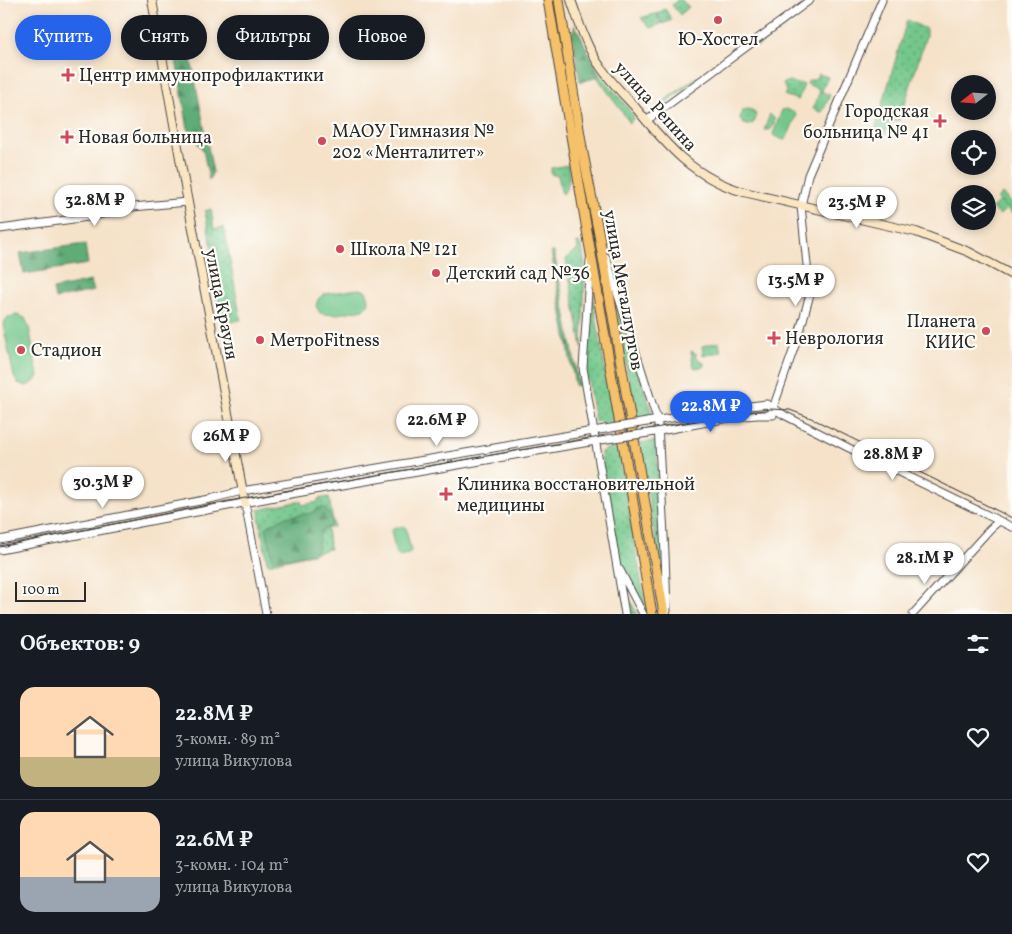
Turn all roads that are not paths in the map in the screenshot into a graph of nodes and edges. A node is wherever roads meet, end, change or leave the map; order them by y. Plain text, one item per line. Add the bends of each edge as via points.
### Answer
1 (152, 0) edge
2 (548, 0) edge
3 (560, 0) edge
4 (571, 0) edge
5 (810, 0) edge
6 (882, 0) edge
7 (646, 121) junction
8 (188, 202) junction
9 (802, 206) junction
10 (0, 229) edge
11 (599, 235) junction
12 (590, 247) junction
13 (1012, 275) edge
14 (772, 411) junction
15 (657, 421) junction
16 (594, 431) junction
17 (659, 431) junction
18 (596, 441) junction
19 (242, 491) junction
20 (245, 503) junction
21 (999, 520) junction
22 (1012, 528) edge
23 (0, 540) edge
24 (0, 550) edge
25 (618, 565) junction
26 (266, 614) edge
27 (626, 614) edge
28 (643, 614) edge
29 (652, 614) edge
30 (665, 614) edge
31 (913, 614) edge

1 - 8 main road, улица Крауля
2 - 12 main road, улица Металлургов
3 - 11 main road, улица Металлургов via 582,148
4 - 7 main road, улица Репина via 600,66
5 - 7 street
6 - 9 street via 808,175
7 - 9 main road, улица Репина via 696,171 734,190
8 - 10 street via 133,207 88,217
8 - 19 main road, улица Крауля
9 - 13 main road, улица Репина via 916,232 970,252
9 - 14 street via 810,294
11 - 15 street
11 - 30 main road, улица Металлургов
12 - 16 street via 583,368
12 - 29 main road, улица Металлургов
14 - 15 street via 767,404
14 - 17 street
14 - 21 street
15 - 16 street, bridge
15 - 17 street
16 - 18 street
16 - 19 street
17 - 18 street, bridge
17 - 30 street
18 - 20 street
18 - 25 street
19 - 20 main road, улица Крауля
19 - 23 street
20 - 24 street
20 - 26 street, улица Крауля
21 - 22 street
21 - 31 street
25 - 27 street
25 - 28 street

